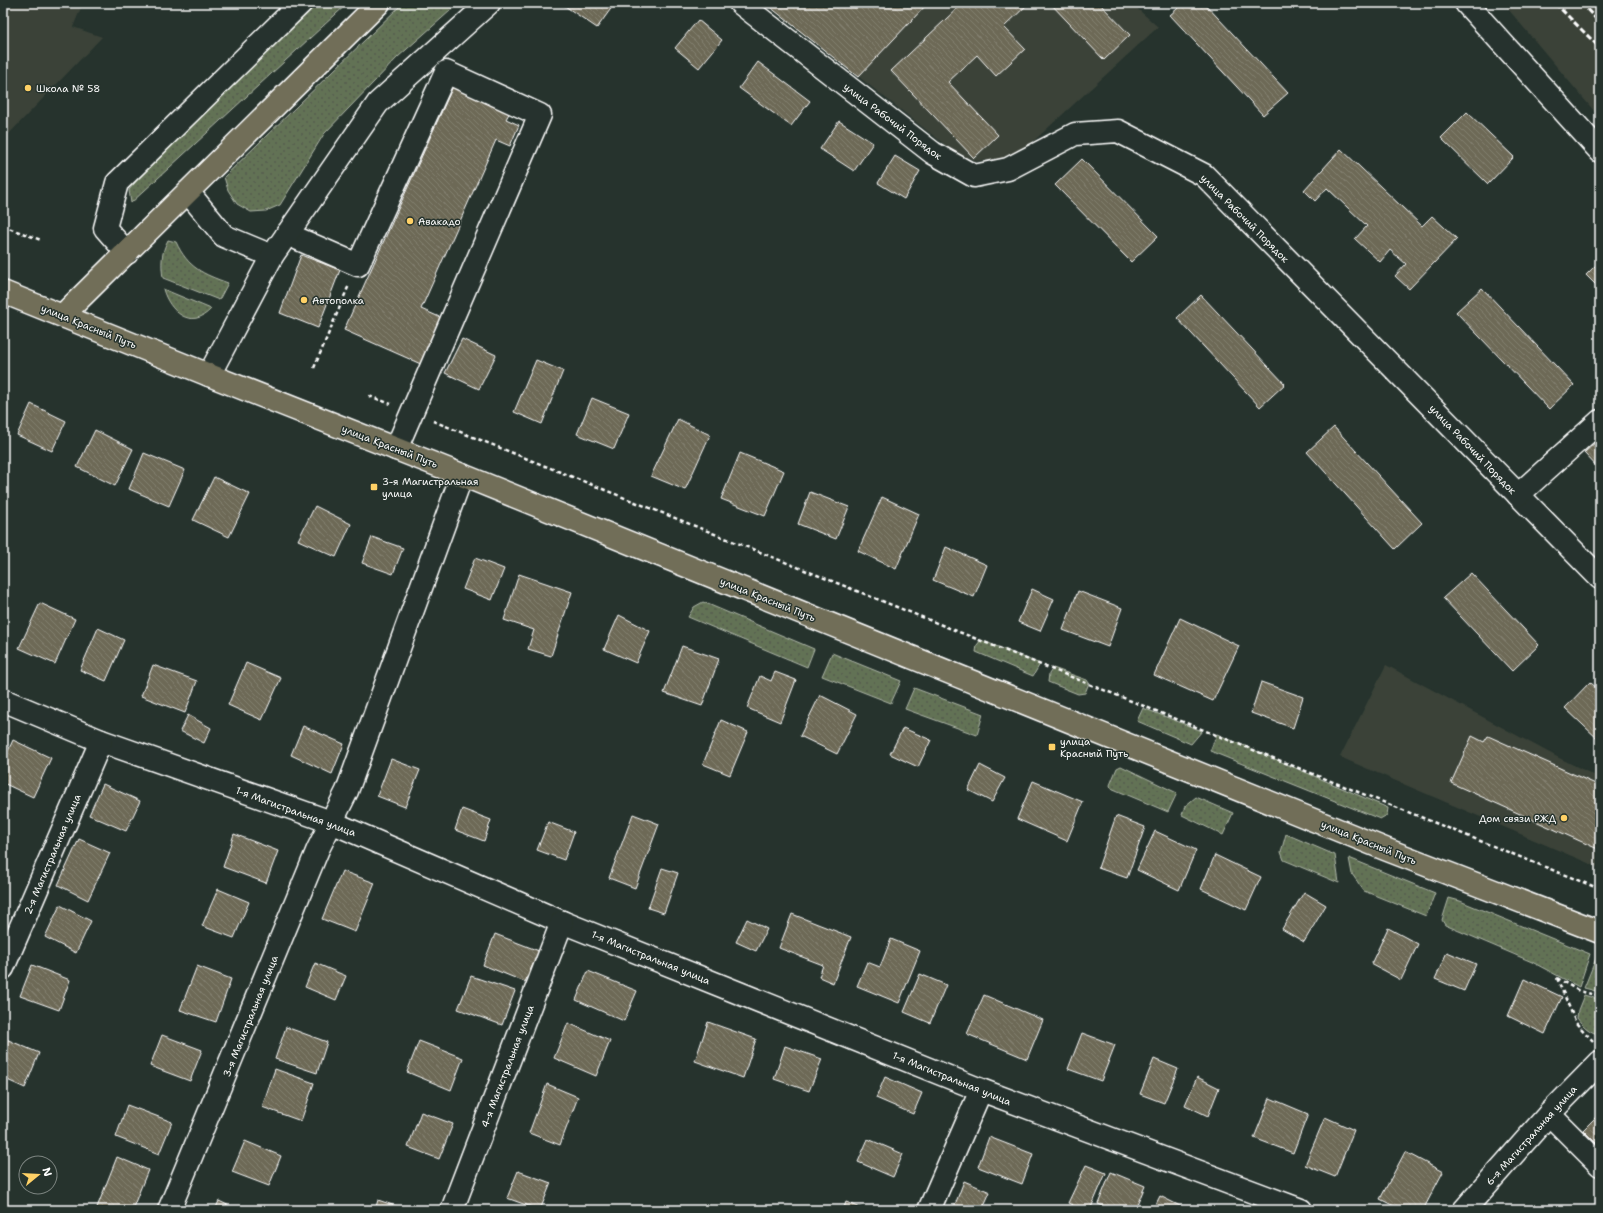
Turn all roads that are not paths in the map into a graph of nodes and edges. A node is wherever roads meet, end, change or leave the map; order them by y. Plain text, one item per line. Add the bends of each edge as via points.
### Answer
1 (301, 3) edge
2 (379, 3) edge
3 (489, 3) edge
4 (740, 3) edge
5 (1466, 3) edge
6 (406, 78) junction
7 (437, 92) junction
8 (1600, 152) edge
9 (188, 192) junction
10 (287, 234) junction
11 (127, 253) junction
12 (272, 256) junction
13 (3, 292) edge
14 (63, 315) junction
15 (208, 375) junction
16 (1600, 421) edge
17 (396, 449) junction
18 (462, 475) junction
19 (1518, 495) junction
20 (1600, 578) edge
21 (3, 700) edge
22 (101, 741) junction
23 (331, 822) junction
24 (562, 922) junction
25 (1600, 932) edge
26 (3, 968) edge
27 (1598, 1053) edge
28 (981, 1090) junction
29 (1549, 1114) junction
30 (1600, 1165) edge
31 (169, 1210) edge
32 (452, 1210) edge
33 (929, 1210) edge
34 (1301, 1210) edge
35 (1464, 1210) edge

1 - 11 street via 117,183 105,228
2 - 9 main road
3 - 6 street
4 - 19 street, улица Рабочий Порядок via 933,153 974,176 1008,169 1075,134 1118,131 1204,175
5 - 8 street
6 - 7 street
6 - 10 street via 378,103
7 - 10 street via 358,265
7 - 17 street via 446,72 540,115
9 - 11 main road
9 - 12 street via 224,236
10 - 12 street
11 - 14 main road
12 - 15 street
13 - 14 main road, улица Красный Путь
14 - 15 main road, улица Красный Путь
15 - 17 main road, улица Красный Путь
16 - 19 street
17 - 18 main road, улица Красный Путь
18 - 23 street, 3-я Магистральная улица via 347,791
18 - 25 main road, улица Красный Путь via 1385,849
19 - 20 street, улица Рабочий Порядок
21 - 22 street, 1-я Магистральная улица
22 - 23 street, 1-я Магистральная улица
22 - 26 street, 2-я Магистральная улица
23 - 24 street, 1-я Магистральная улица
23 - 31 street, 3-я Магистральная улица
24 - 28 street, 1-я Магистральная улица
24 - 32 street, 4-я Магистральная улица
27 - 29 street, 6-я Магистральная улица
28 - 33 street
28 - 34 street, 1-я Магистральная улица
29 - 30 street
29 - 35 street, 6-я Магистральная улица

